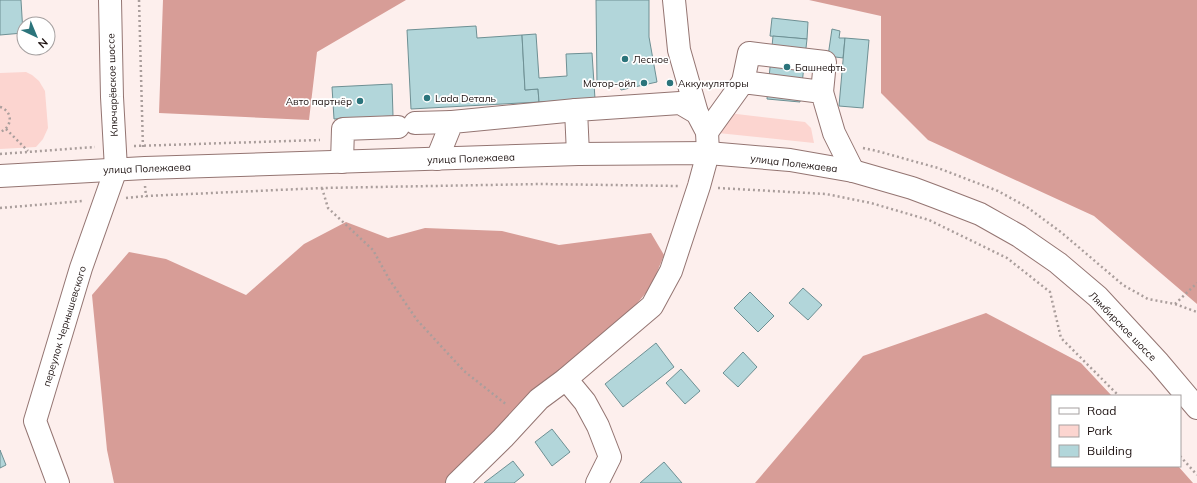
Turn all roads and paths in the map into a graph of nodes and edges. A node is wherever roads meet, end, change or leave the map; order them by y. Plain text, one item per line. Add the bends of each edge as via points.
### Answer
1 (110, 0) edge
2 (139, 0) edge
3 (674, 0) edge
4 (743, 82) junction
5 (822, 92) junction
6 (0, 107) edge
7 (576, 110) junction
8 (452, 122) junction
9 (702, 122) junction
10 (6, 129) junction
11 (0, 132) edge
12 (320, 140) dead end
13 (115, 146) junction
14 (143, 146) junction
15 (28, 151) junction
16 (708, 153) junction
17 (0, 154) edge
18 (578, 154) junction
19 (437, 159) junction
20 (342, 162) junction
21 (116, 169) junction
22 (853, 171) junction
23 (0, 176) edge
24 (699, 186) junction
25 (312, 188) dead end
26 (322, 188) junction
27 (146, 196) dead end
28 (936, 197) joint
29 (105, 199) junction
30 (0, 208) edge
31 (1197, 283) edge
32 (1197, 312) edge
33 (566, 379) junction
34 (1119, 395) edge
35 (1197, 408) edge
36 (522, 417) junction
37 (1181, 457) edge
38 (1197, 476) edge
39 (58, 483) edge
40 (457, 483) edge
41 (597, 483) edge

1 - 13 main road, Ключарёвское шоссе
2 - 14 path
3 - 9 main road via 679,50
4 - 5 main road
4 - 5 main road via 748,53 825,62
4 - 9 main road
5 - 22 main road via 834,133
6 - 10 path via 6,110 10,118
7 - 8 main road
7 - 9 main road via 680,103
7 - 18 main road
8 - 19 main road
8 - 20 main road via 343,129
9 - 16 main road
10 - 11 path
10 - 15 path
12 - 14 path
13 - 14 path
13 - 15 path
13 - 21 main road, Ключарёвское шоссе
15 - 17 path
16 - 18 main road, улица Полежаева
16 - 22 main road, улица Полежаева via 790,160
16 - 24 main road
18 - 19 main road, улица Полежаева
19 - 20 main road, улица Полежаева
20 - 21 main road, улица Полежаева
21 - 23 main road, улица Полежаева
21 - 29 main road, переулок Чернышевского
22 - 28 main road, улица Полежаева
24 - 26 path via 542,184
24 - 33 main road via 671,271 652,306
24 - 34 path via 826,194 871,203 929,220 1007,258 1050,292 1061,338
25 - 26 path
26 - 36 path via 328,208 373,250 417,320 464,371
27 - 29 path
28 - 35 main road, Лямбирское шоссе via 980,214 1019,236 1058,263 1098,297
29 - 30 path
29 - 39 main road, переулок Чернышевского via 81,268 35,421
31 - 32 path via 1175,304
33 - 36 main road via 539,399
33 - 41 main road via 585,402 610,457
36 - 40 main road
37 - 38 path

